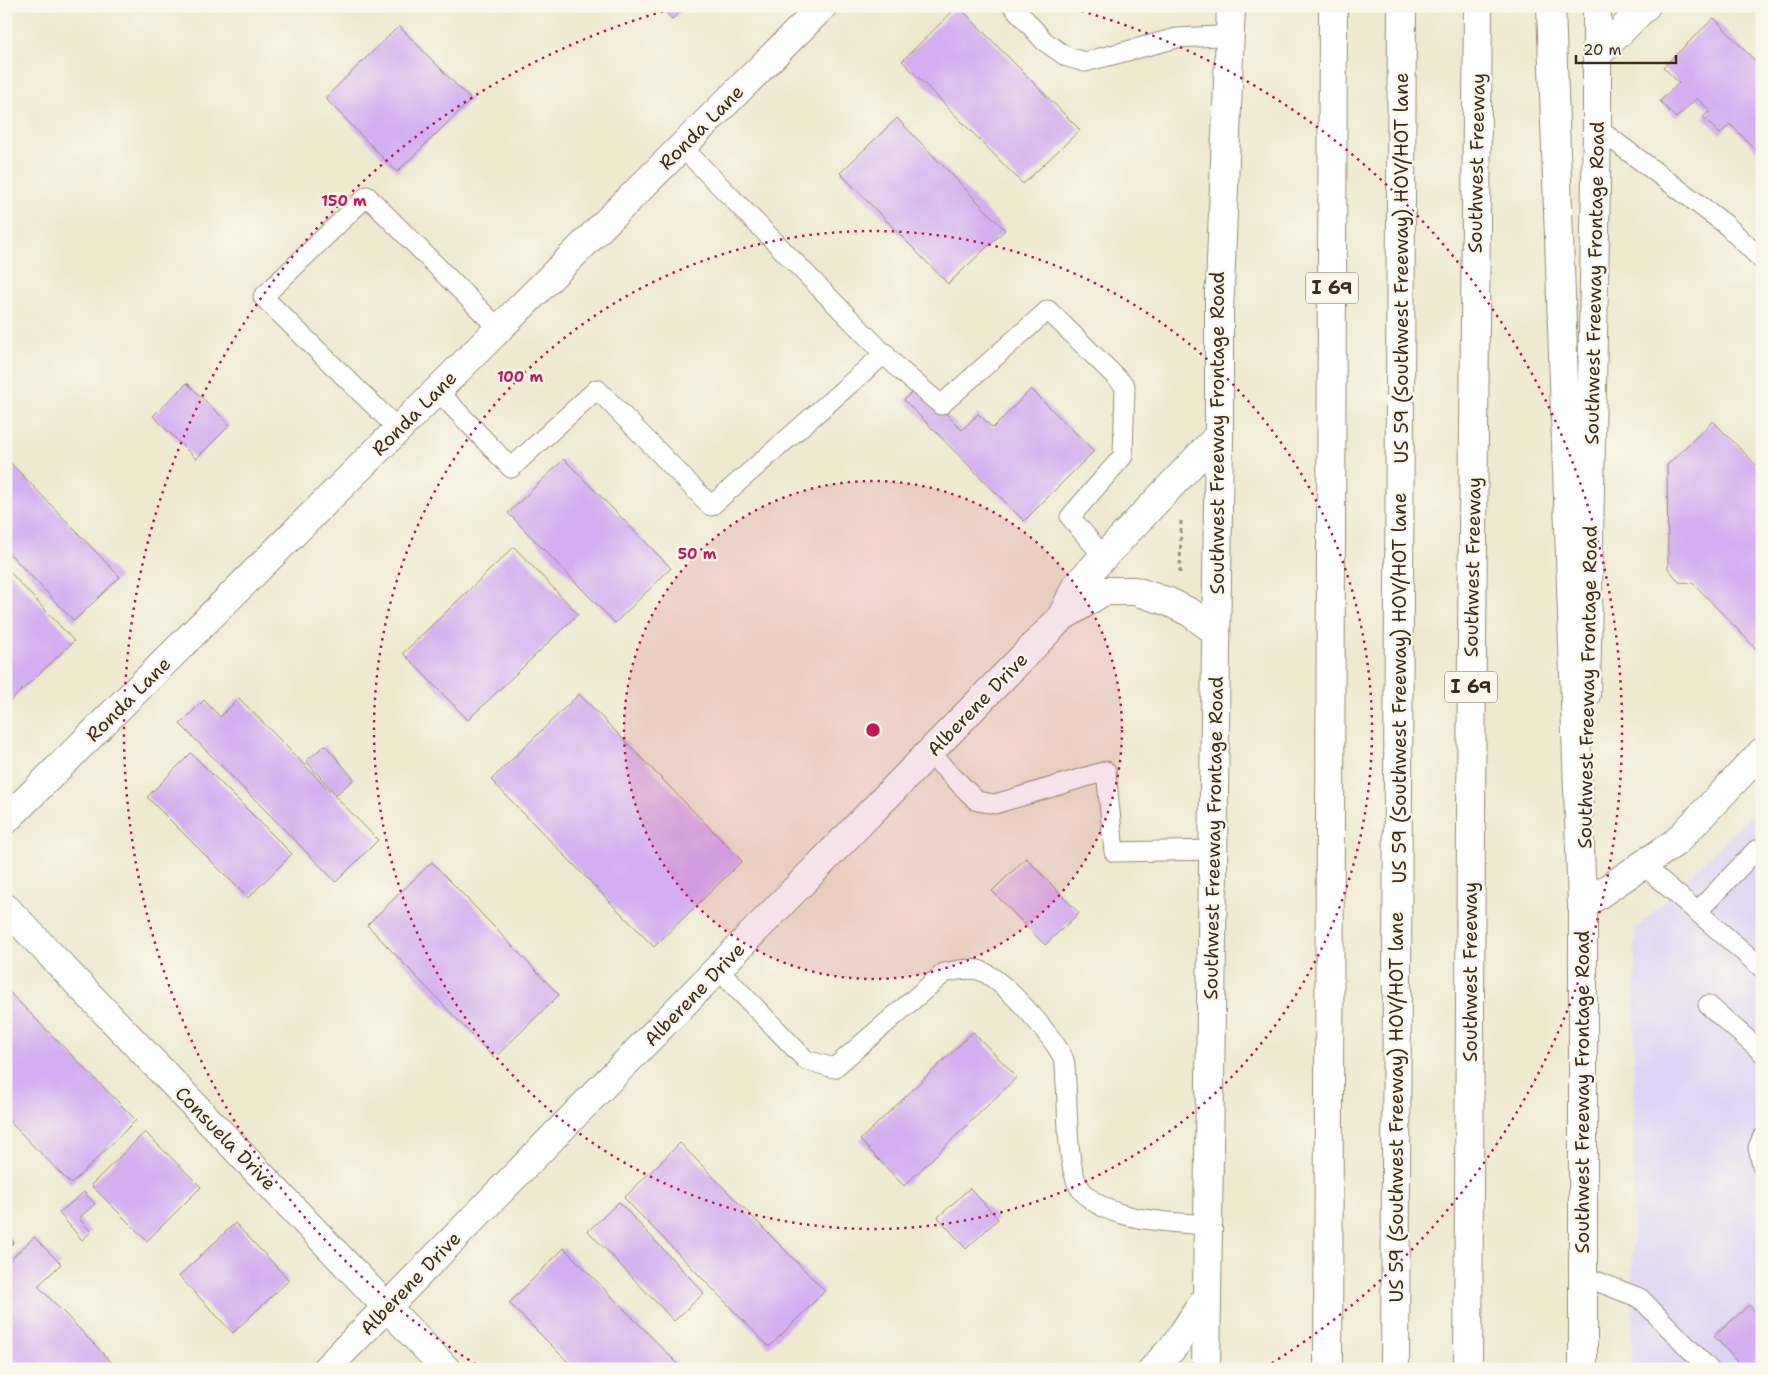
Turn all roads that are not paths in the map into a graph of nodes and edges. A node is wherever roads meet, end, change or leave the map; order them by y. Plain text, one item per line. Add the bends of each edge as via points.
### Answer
1 (823, 6) edge
2 (1013, 6) edge
3 (1218, 6) edge
4 (1230, 6) edge
5 (1333, 6) edge
6 (1402, 6) edge
7 (1478, 6) edge
8 (1551, 6) edge
9 (1597, 6) edge
10 (1646, 6) edge
11 (1218, 36) junction
12 (1598, 54) junction
13 (1597, 128) junction
14 (682, 147) junction
15 (1762, 260) edge
16 (1219, 314) junction
17 (500, 329) junction
18 (885, 353) junction
19 (436, 389) junction
20 (398, 429) junction
21 (1219, 435) junction
22 (1103, 556) junction
23 (1061, 618) junction
24 (1216, 632) junction
25 (1762, 752) edge
26 (929, 753) junction
27 (6, 820) edge
28 (1214, 850) junction
29 (1762, 850) edge
30 (1643, 865) junction
31 (1582, 906) junction
32 (6, 908) edge
33 (1697, 912) junction
34 (1762, 968) edge
35 (718, 969) junction
36 (1708, 1005) dead end
37 (1762, 1052) edge
38 (1762, 1138) edge
39 (1762, 1165) edge
40 (1208, 1225) junction
41 (1582, 1276) junction
42 (1207, 1296) junction
43 (386, 1307) junction
44 (326, 1369) edge
45 (446, 1369) edge
46 (1153, 1369) edge
47 (1206, 1369) edge
48 (1328, 1369) edge
49 (1395, 1369) edge
50 (1468, 1369) edge
51 (1583, 1369) edge
52 (1709, 1369) edge

1 - 14 main road, Ronda Lane
2 - 11 lane via 1044,41 1067,57 1085,62 1177,38
3 - 11 main road, Southwest Freeway Frontage Road
4 - 16 main road
5 - 48 main road, I 69
6 - 49 main road, US 59 (Southwest Freeway) HOV/HOT lane
7 - 50 main road, Southwest Freeway / I 69
8 - 31 main road
9 - 12 main road, Southwest Freeway Frontage Road
10 - 12 main road
11 - 16 main road, Southwest Freeway Frontage Road
12 - 13 main road, Southwest Freeway Frontage Road
13 - 15 lane via 1725,224
13 - 31 main road, Southwest Freeway Frontage Road
14 - 17 main road, Ronda Lane
14 - 18 lane
16 - 21 main road, Southwest Freeway Frontage Road
17 - 19 main road, Ronda Lane
17 - 20 lane via 367,196 263,297
18 - 19 lane via 711,506 598,389 511,468
18 - 22 lane via 941,405 1048,310 1126,386 1123,456 1070,517
19 - 20 main road, Ronda Lane
20 - 27 main road, Ronda Lane
21 - 22 main road, Alberene Drive
21 - 24 main road, Southwest Freeway Frontage Road
22 - 23 main road, Alberene Drive via 1076,586
23 - 24 main road, Alberene Drive via 1104,591 1135,591 1191,613
23 - 26 main road, Alberene Drive
24 - 28 main road, Southwest Freeway Frontage Road
25 - 30 main road via 1676,842
26 - 28 lane via 977,801 995,804 1106,771 1114,852
26 - 35 main road, Alberene Drive
28 - 40 main road, Southwest Freeway Frontage Road
29 - 33 lane via 1756,850 1746,858
30 - 31 main road
30 - 33 lane
31 - 41 main road, Southwest Freeway Frontage Road
32 - 43 main road, Consuela Drive
33 - 34 lane
35 - 40 lane via 806,1060 834,1068 944,973 959,969 978,970 990,975 1028,1012 1064,1061 1072,1162 1080,1189 1105,1207 1138,1219
35 - 43 main road, Alberene Drive
36 - 37 lane
38 - 39 lane via 1758,1148
40 - 42 main road, Southwest Freeway Frontage Road
41 - 51 main road, Southwest Freeway Frontage Road
41 - 52 lane via 1640,1298
42 - 46 main road via 1176,1344
42 - 47 main road, Southwest Freeway Frontage Road
43 - 44 main road, Alberene Drive
43 - 45 main road, Consuela Drive

